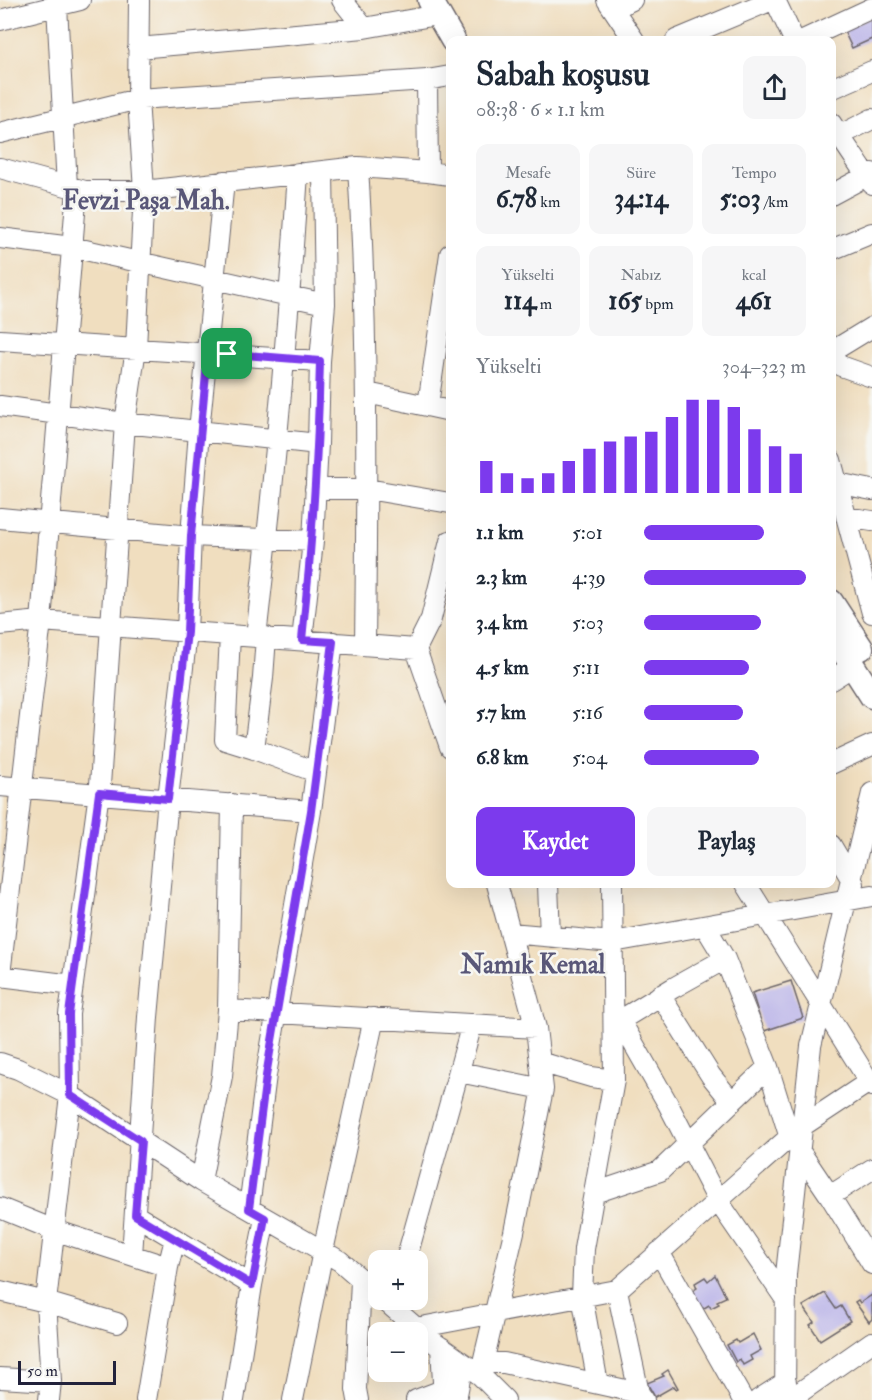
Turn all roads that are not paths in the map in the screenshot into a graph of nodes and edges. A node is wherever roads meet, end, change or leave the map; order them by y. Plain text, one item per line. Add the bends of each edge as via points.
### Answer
1 (80, 0) edge
2 (139, 0) edge
3 (342, 0) edge
4 (632, 0) edge
5 (773, 0) edge
6 (438, 5) edge
7 (610, 5) edge
8 (57, 6) junction
9 (868, 6) edge
10 (0, 20) edge
11 (364, 28) junction
12 (451, 36) edge
13 (466, 36) edge
14 (631, 36) edge
15 (686, 36) edge
16 (792, 36) edge
17 (811, 36) edge
18 (138, 48) junction
19 (872, 71) edge
20 (446, 77) edge
21 (427, 80) junction
22 (836, 86) edge
23 (138, 99) junction
24 (64, 117) junction
25 (872, 119) edge
26 (836, 131) edge
27 (0, 133) edge
28 (836, 134) edge
29 (358, 167) junction
30 (0, 168) edge
31 (323, 171) junction
32 (428, 172) junction
33 (298, 173) junction
34 (446, 174) edge
35 (870, 177) edge
36 (224, 181) junction
37 (72, 188) junction
38 (144, 190) junction
39 (836, 193) edge
40 (872, 233) edge
41 (0, 238) edge
42 (72, 247) junction
43 (836, 248) edge
44 (140, 261) junction
45 (215, 278) junction
46 (446, 283) edge
47 (290, 296) junction
48 (325, 304) junction
49 (872, 327) edge
50 (0, 340) edge
51 (65, 344) junction
52 (136, 348) junction
53 (208, 352) junction
54 (836, 357) edge
55 (283, 358) junction
56 (836, 360) edge
57 (320, 361) junction
58 (872, 377) edge
59 (367, 393) junction
60 (429, 405) junction
61 (0, 406) edge
62 (446, 410) edge
63 (57, 414) junction
64 (125, 423) junction
65 (199, 431) junction
66 (275, 441) junction
67 (318, 444) junction
68 (836, 479) edge
69 (837, 483) junction
70 (315, 489) junction
71 (367, 489) junction
72 (872, 489) edge
73 (446, 503) edge
74 (846, 517) junction
75 (0, 518) edge
76 (872, 521) edge
77 (49, 523) junction
78 (117, 529) junction
79 (191, 536) junction
80 (267, 540) junction
81 (313, 541) junction
82 (446, 576) edge
83 (836, 612) edge
84 (872, 613) edge
85 (441, 618) edge
86 (41, 621) junction
87 (0, 625) edge
88 (112, 626) junction
89 (187, 632) junction
90 (230, 635) junction
91 (261, 637) junction
92 (836, 637) edge
93 (302, 640) junction
94 (333, 642) junction
95 (365, 645) junction
96 (416, 649) junction
97 (862, 665) edge
98 (836, 678) edge
99 (872, 696) edge
100 (446, 735) edge
101 (872, 745) edge
102 (254, 749) junction
103 (836, 762) edge
104 (316, 772) junction
105 (0, 786) edge
106 (23, 788) junction
107 (99, 793) junction
108 (168, 799) junction
109 (232, 804) junction
110 (870, 808) edge
111 (311, 811) junction
112 (836, 854) edge
113 (6, 870) edge
114 (850, 879) junction
115 (498, 888) edge
116 (548, 888) edge
117 (612, 888) edge
118 (749, 888) edge
119 (870, 900) edge
120 (845, 901) junction
121 (766, 915) junction
122 (705, 926) junction
123 (510, 933) junction
124 (550, 937) junction
125 (613, 942) junction
126 (725, 959) junction
127 (0, 976) edge
128 (73, 985) junction
129 (660, 995) junction
130 (821, 1004) junction
131 (228, 1010) junction
132 (277, 1012) junction
133 (374, 1018) junction
134 (617, 1022) junction
135 (472, 1024) junction
136 (536, 1028) junction
137 (540, 1062) junction
138 (0, 1063) edge
139 (768, 1067) junction
140 (459, 1072) junction
141 (614, 1080) junction
142 (871, 1083) edge
143 (543, 1089) junction
144 (70, 1095) junction
145 (732, 1102) junction
146 (797, 1138) junction
147 (141, 1141) junction
148 (687, 1144) junction
149 (872, 1169) edge
150 (201, 1181) junction
151 (594, 1193) junction
152 (830, 1196) junction
153 (718, 1201) junction
154 (0, 1208) edge
155 (257, 1213) junction
156 (135, 1215) junction
157 (54, 1230) junction
158 (175, 1239) junction
159 (866, 1240) edge
160 (409, 1250) edge
161 (323, 1251) junction
162 (659, 1252) junction
163 (132, 1255) junction
164 (872, 1264) edge
165 (168, 1267) junction
166 (361, 1280) junction
167 (252, 1285) junction
168 (368, 1286) edge
169 (617, 1290) junction
170 (0, 1292) edge
171 (582, 1296) junction
172 (786, 1300) junction
173 (46, 1302) junction
174 (399, 1310) edge
175 (495, 1312) junction
176 (410, 1322) edge
177 (117, 1323) dead end
178 (428, 1326) edge
179 (428, 1337) edge
180 (872, 1342) edge
181 (441, 1347) junction
182 (463, 1363) junction
183 (481, 1369) junction
184 (0, 1378) edge
185 (598, 1384) junction
186 (50, 1391) edge
187 (787, 1394) edge
188 (448, 1396) edge
189 (641, 1397) edge
190 (146, 1400) edge
191 (234, 1400) edge
192 (293, 1400) edge
193 (358, 1400) edge
194 (416, 1400) edge
195 (505, 1400) edge
196 (743, 1400) edge
197 (758, 1400) edge

1 - 8 street
2 - 18 street
3 - 11 street
4 - 7 street
5 - 15 street
5 - 16 street
6 - 11 street
6 - 12 main road
6 - 13 main road
7 - 14 street
8 - 10 street
8 - 24 street
9 - 17 street
11 - 18 street
18 - 23 street
19 - 22 street
20 - 21 street
21 - 23 street
21 - 32 street
23 - 24 street
23 - 38 street
24 - 27 street
24 - 37 street
25 - 26 street
28 - 35 street
29 - 31 street
29 - 32 street
29 - 59 street
30 - 37 street
31 - 33 street
31 - 48 street
32 - 34 street
33 - 36 street
33 - 47 street
35 - 39 street
36 - 38 street
36 - 45 street
37 - 38 street
37 - 42 street
38 - 44 street
40 - 43 street
41 - 42 street
42 - 44 street
42 - 51 street
44 - 45 street
44 - 52 street
45 - 47 street
45 - 53 street
46 - 60 street
47 - 48 street
47 - 55 street
48 - 57 street
49 - 54 street
50 - 51 street
51 - 52 street
51 - 63 street
52 - 53 street
52 - 64 street
53 - 55 street
53 - 65 street
55 - 57 street
55 - 66 street
56 - 58 street
57 - 67 street
59 - 60 street
59 - 71 street
60 - 62 street
61 - 63 street
63 - 64 street
63 - 77 street
64 - 65 street
64 - 78 street
65 - 66 street
65 - 79 street
66 - 67 street
66 - 80 street
67 - 70 street
68 - 69 street
69 - 72 street
69 - 74 street
70 - 71 street
70 - 81 street
71 - 73 street
71 - 95 street
74 - 76 street
74 - 84 street
75 - 77 street
77 - 78 street
77 - 86 street
78 - 79 street
78 - 88 street
79 - 80 street
79 - 89 street
80 - 81 street
80 - 91 street
81 - 93 street
82 - 85 street
83 - 97 main road
85 - 96 street
86 - 87 street
86 - 88 street
86 - 106 street
88 - 89 street
88 - 107 street
89 - 90 street
89 - 108 street
90 - 91 street
90 - 102 street via 225,740
91 - 93 street
91 - 102 street via 263,678
92 - 97 main road
93 - 94 street
94 - 95 street
94 - 104 street
95 - 96 street
96 - 100 street
97 - 98 street
97 - 99 main road
101 - 103 street
102 - 104 street
104 - 111 street
105 - 106 street
106 - 107 street
106 - 113 street
107 - 108 street
107 - 128 street
108 - 109 street
108 - 147 street
109 - 111 street
109 - 131 street
110 - 114 street
111 - 132 street
112 - 114 street
113 - 127 street
114 - 119 street
114 - 120 street
115 - 123 street
116 - 124 street
117 - 125 street
118 - 121 street
119 - 120 street
120 - 121 street
120 - 130 street
121 - 122 street
121 - 130 street
122 - 125 street
122 - 126 street
123 - 124 street
123 - 136 street
124 - 125 street
125 - 134 street
126 - 129 street
126 - 139 street
127 - 128 street
128 - 144 street via 69,1014
129 - 134 street
129 - 145 street
130 - 142 street
130 - 146 street
131 - 132 street
131 - 150 street via 222,1076
132 - 133 street
132 - 155 street via 266,1076
133 - 135 street
133 - 161 street
134 - 141 street
134 - 148 street via 668,1104
135 - 136 street
135 - 140 street
136 - 137 street
137 - 141 street
137 - 143 street
138 - 144 street
139 - 145 street
139 - 146 street
140 - 143 street
140 - 160 street
141 - 151 street
142 - 146 street
143 - 175 street
144 - 147 street
144 - 157 street
145 - 148 street
146 - 152 street
146 - 153 street
146 - 172 street
147 - 150 street
147 - 156 street
148 - 151 street via 660,1171
148 - 153 street
149 - 152 street
150 - 155 street
151 - 171 street via 584,1249
152 - 159 street
153 - 162 street
153 - 172 street
154 - 157 street
155 - 161 street
155 - 167 street
156 - 158 street
156 - 163 street
157 - 163 street
157 - 173 street
158 - 165 street
158 - 167 street
159 - 164 street
161 - 166 street
161 - 192 street
162 - 169 street
162 - 196 street
163 - 165 street
165 - 190 street
166 - 168 street
166 - 193 street
167 - 191 street
169 - 171 street
169 - 189 street
170 - 173 street
171 - 175 street
171 - 185 street
172 - 187 street
173 - 177 street
173 - 186 street
174 - 176 street
175 - 178 street
175 - 183 street
179 - 181 street
180 - 187 street
181 - 182 street
181 - 188 street
182 - 183 street
182 - 188 street
183 - 185 street via 504,1363
183 - 195 street
184 - 186 street
185 - 189 street
187 - 197 street
188 - 194 street

